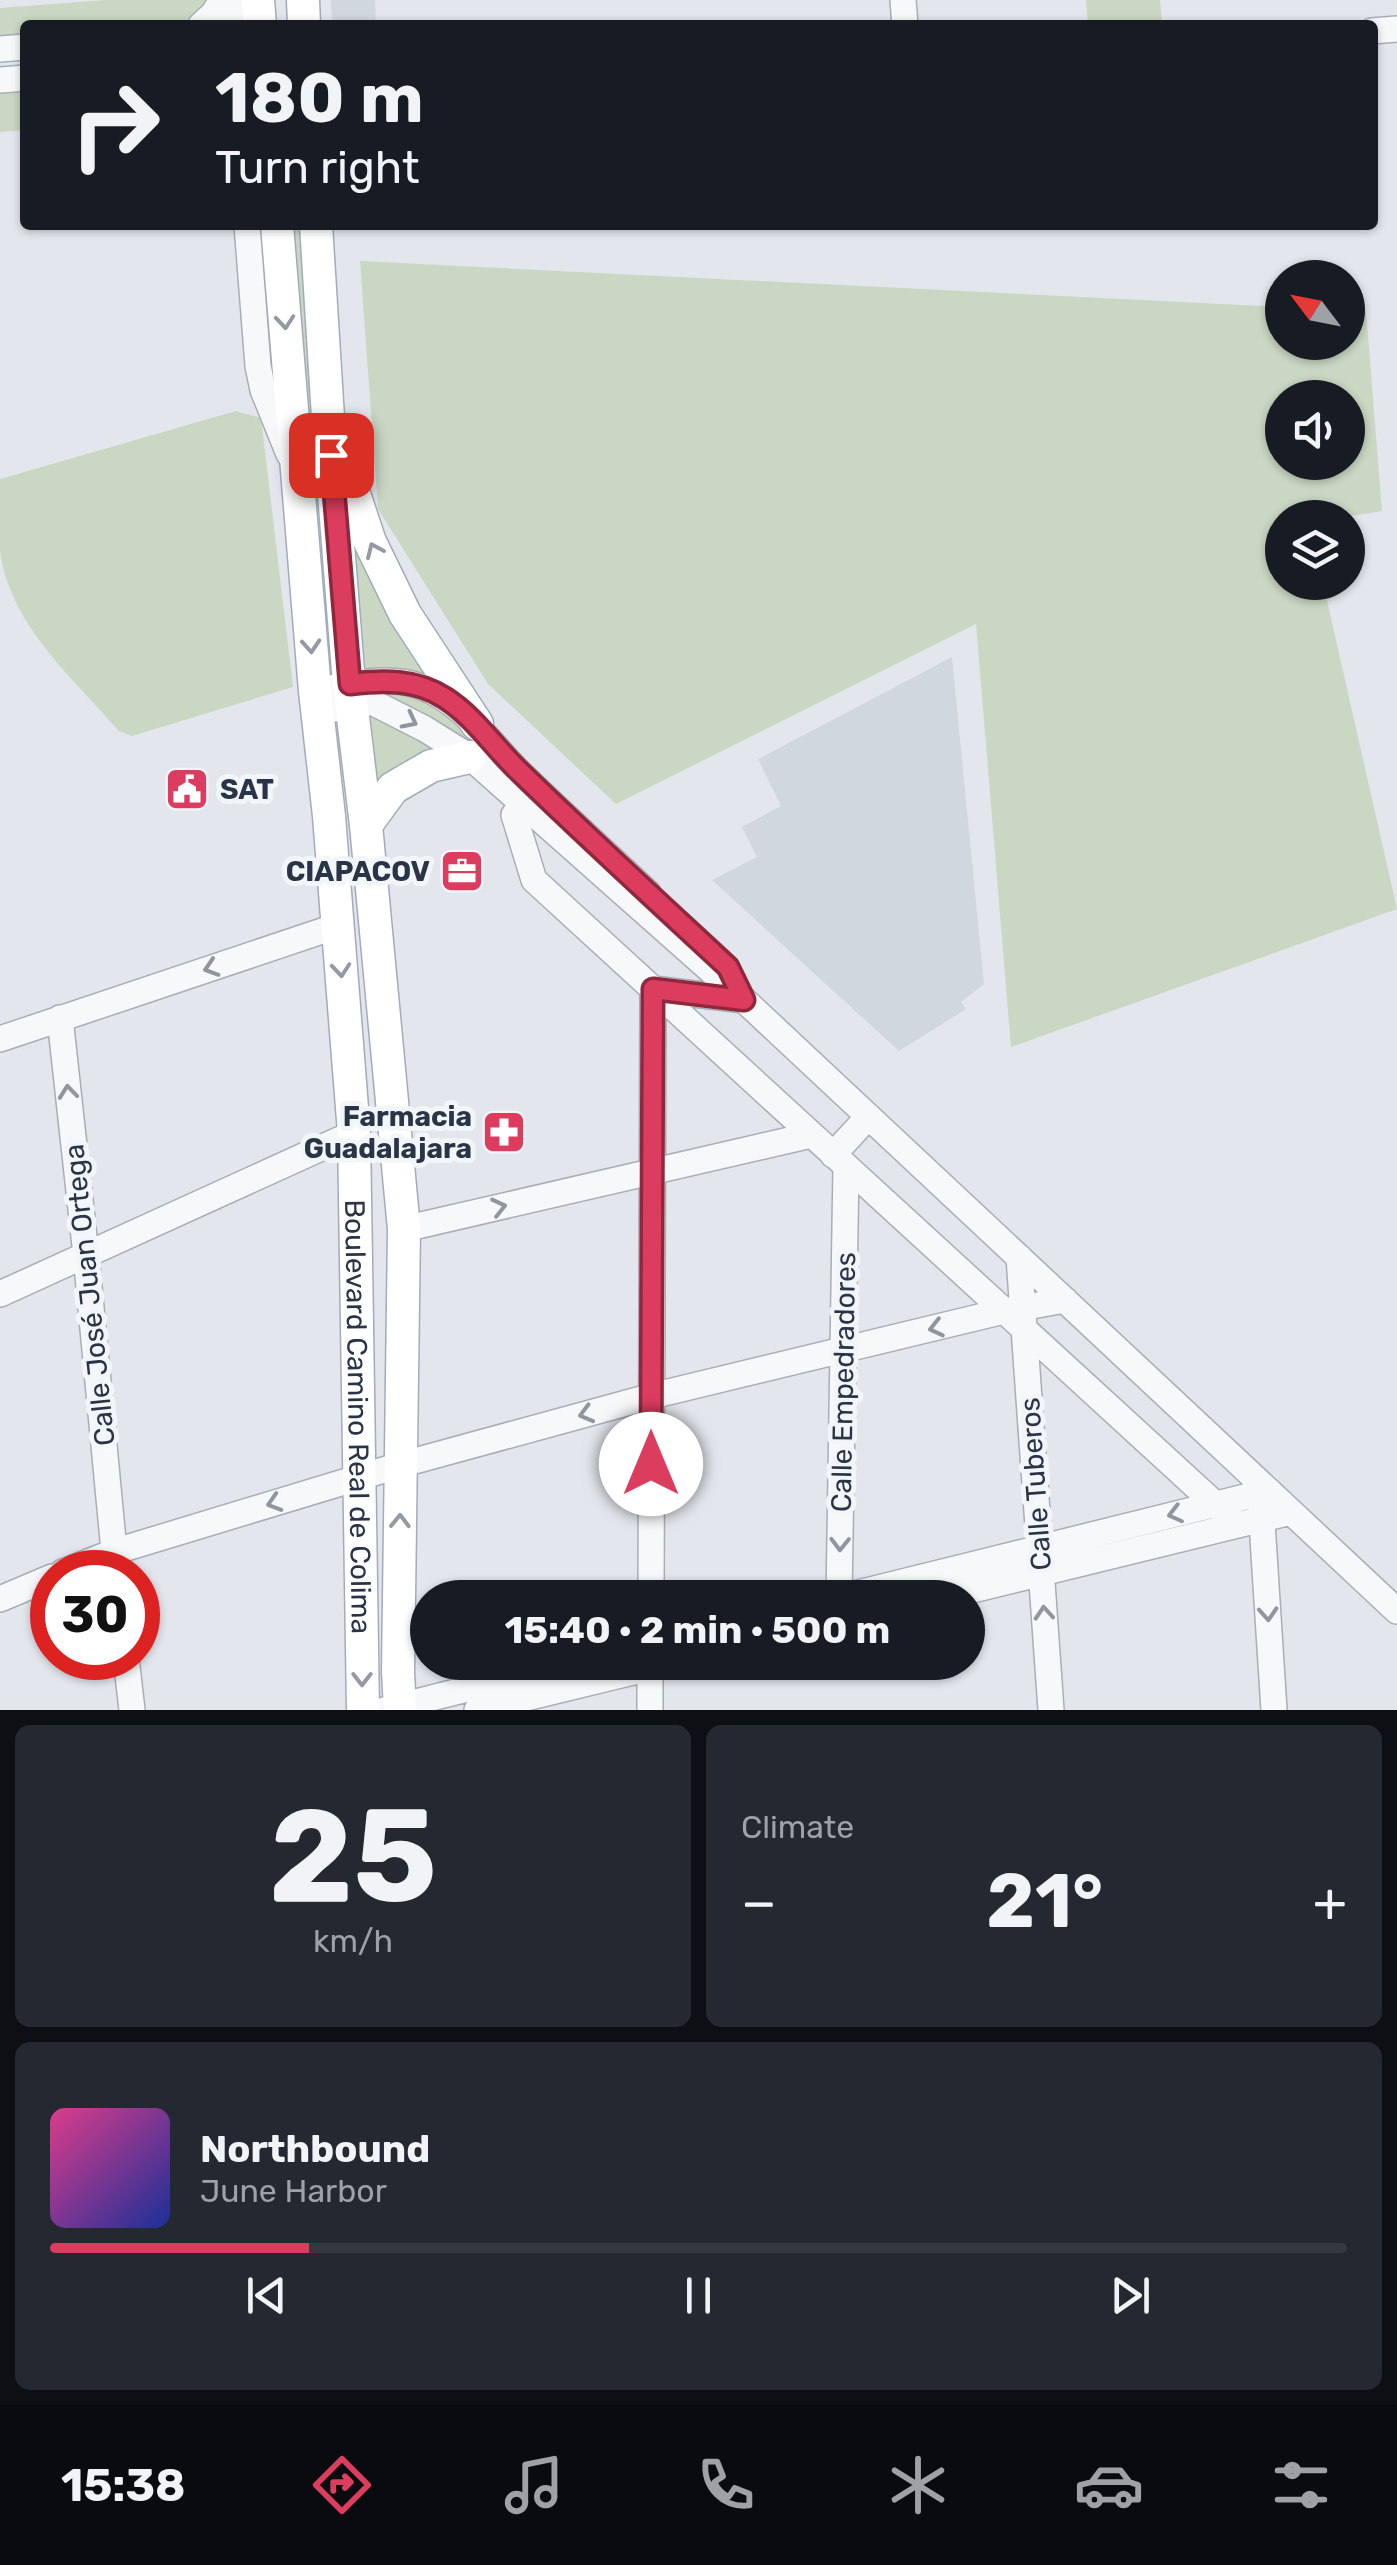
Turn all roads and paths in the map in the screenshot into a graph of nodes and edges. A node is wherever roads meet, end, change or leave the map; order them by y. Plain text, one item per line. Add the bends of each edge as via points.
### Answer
1 (222, 0) edge
2 (206, 20) edge
3 (247, 230) edge
4 (277, 230) edge
5 (316, 230) edge
6 (328, 417) junction
7 (298, 478) junction
8 (351, 695) junction
9 (316, 702) junction
10 (477, 724) junction
11 (470, 757) junction
12 (518, 810) junction
13 (366, 825) junction
14 (337, 926) junction
15 (653, 989) junction
16 (744, 1000) junction
17 (60, 1018) junction
18 (0, 1039) edge
19 (868, 1117) junction
20 (354, 1133) junction
21 (811, 1134) junction
22 (840, 1160) junction
23 (651, 1172) junction
24 (404, 1229) junction
25 (86, 1254) junction
26 (1019, 1257) junction
27 (0, 1294) edge
28 (1065, 1300) junction
29 (1017, 1316) junction
30 (843, 1350) junction
31 (652, 1396) junction
32 (400, 1465) junction
33 (361, 1477) junction
34 (1258, 1502) junction
35 (1215, 1504) junction
36 (113, 1550) edge
37 (149, 1550) edge
38 (1040, 1560) junction
39 (651, 1580) edge
40 (839, 1580) edge
41 (931, 1580) edge
42 (985, 1581) edge
43 (30, 1586) edge
44 (0, 1599) edge
45 (1397, 1611) edge
46 (129, 1680) edge
47 (505, 1680) edge
48 (595, 1680) edge
49 (655, 1680) edge
50 (394, 1709) edge
51 (132, 1710) edge
52 (362, 1710) edge
53 (477, 1710) edge
54 (650, 1710) edge
55 (1051, 1710) edge
56 (1274, 1710) edge

1 - 2 street
3 - 7 street via 258,366
4 -> 7 main road, Boulevard Camino Real de Colima
5 - 6 main road, Boulevard Camino Real de Colima
6 - 8 main road, Boulevard Camino Real de Colima
10 -> 6 main road via 405,614 370,542
7 -> 9 main road, Boulevard Camino Real de Colima
8 - 9 street
8 - 10 street via 393,681 419,685
8 -> 11 street
8 - 13 main road, Boulevard Camino Real de Colima
9 - 14 main road, Boulevard Camino Real de Colima
10 - 16 street via 517,770 728,967
11 - 12 street
11 - 13 main road via 431,766 393,788
12 - 15 street via 534,880
12 - 16 street
13 - 24 main road, Boulevard Camino Real de Colima
14 -> 17 street
14 -> 20 main road, Boulevard Camino Real de Colima
15 - 16 street
15 - 21 street
15 - 23 street
16 - 19 street
17 - 18 street
25 -> 17 street, Calle José Juan Ortega
19 - 22 street
19 - 26 street
20 - 25 street
20 - 33 main road, Boulevard Camino Real de Colima
21 - 22 street
21 - 23 street
22 - 29 street
22 - 30 street, Calle Empedradores
24 -> 23 street
23 - 31 street
24 - 32 main road, Boulevard Camino Real de Colima
25 - 27 street
25 - 36 street, Calle José Juan Ortega
26 - 28 street
26 - 29 street, Calle Tuberos
28 - 29 street
28 - 34 street
29 -> 30 street
29 - 35 street
29 - 38 street, Calle Tuberos
30 - 31 street
30 -> 40 street, Calle Empedradores
31 -> 32 street
31 - 39 street
32 - 33 street
50 -> 32 main road, Boulevard Camino Real de Colima
33 -> 37 street
33 -> 52 main road, Boulevard Camino Real de Colima
34 - 35 street
34 - 35 street
34 - 38 street
34 - 45 street via 1291,1512
34 -> 56 street
35 -> 38 street
38 - 41 street
38 - 42 street
55 -> 38 street, Calle Tuberos
43 - 44 street
46 - 51 street
47 - 50 street
48 - 53 street
49 - 54 street

